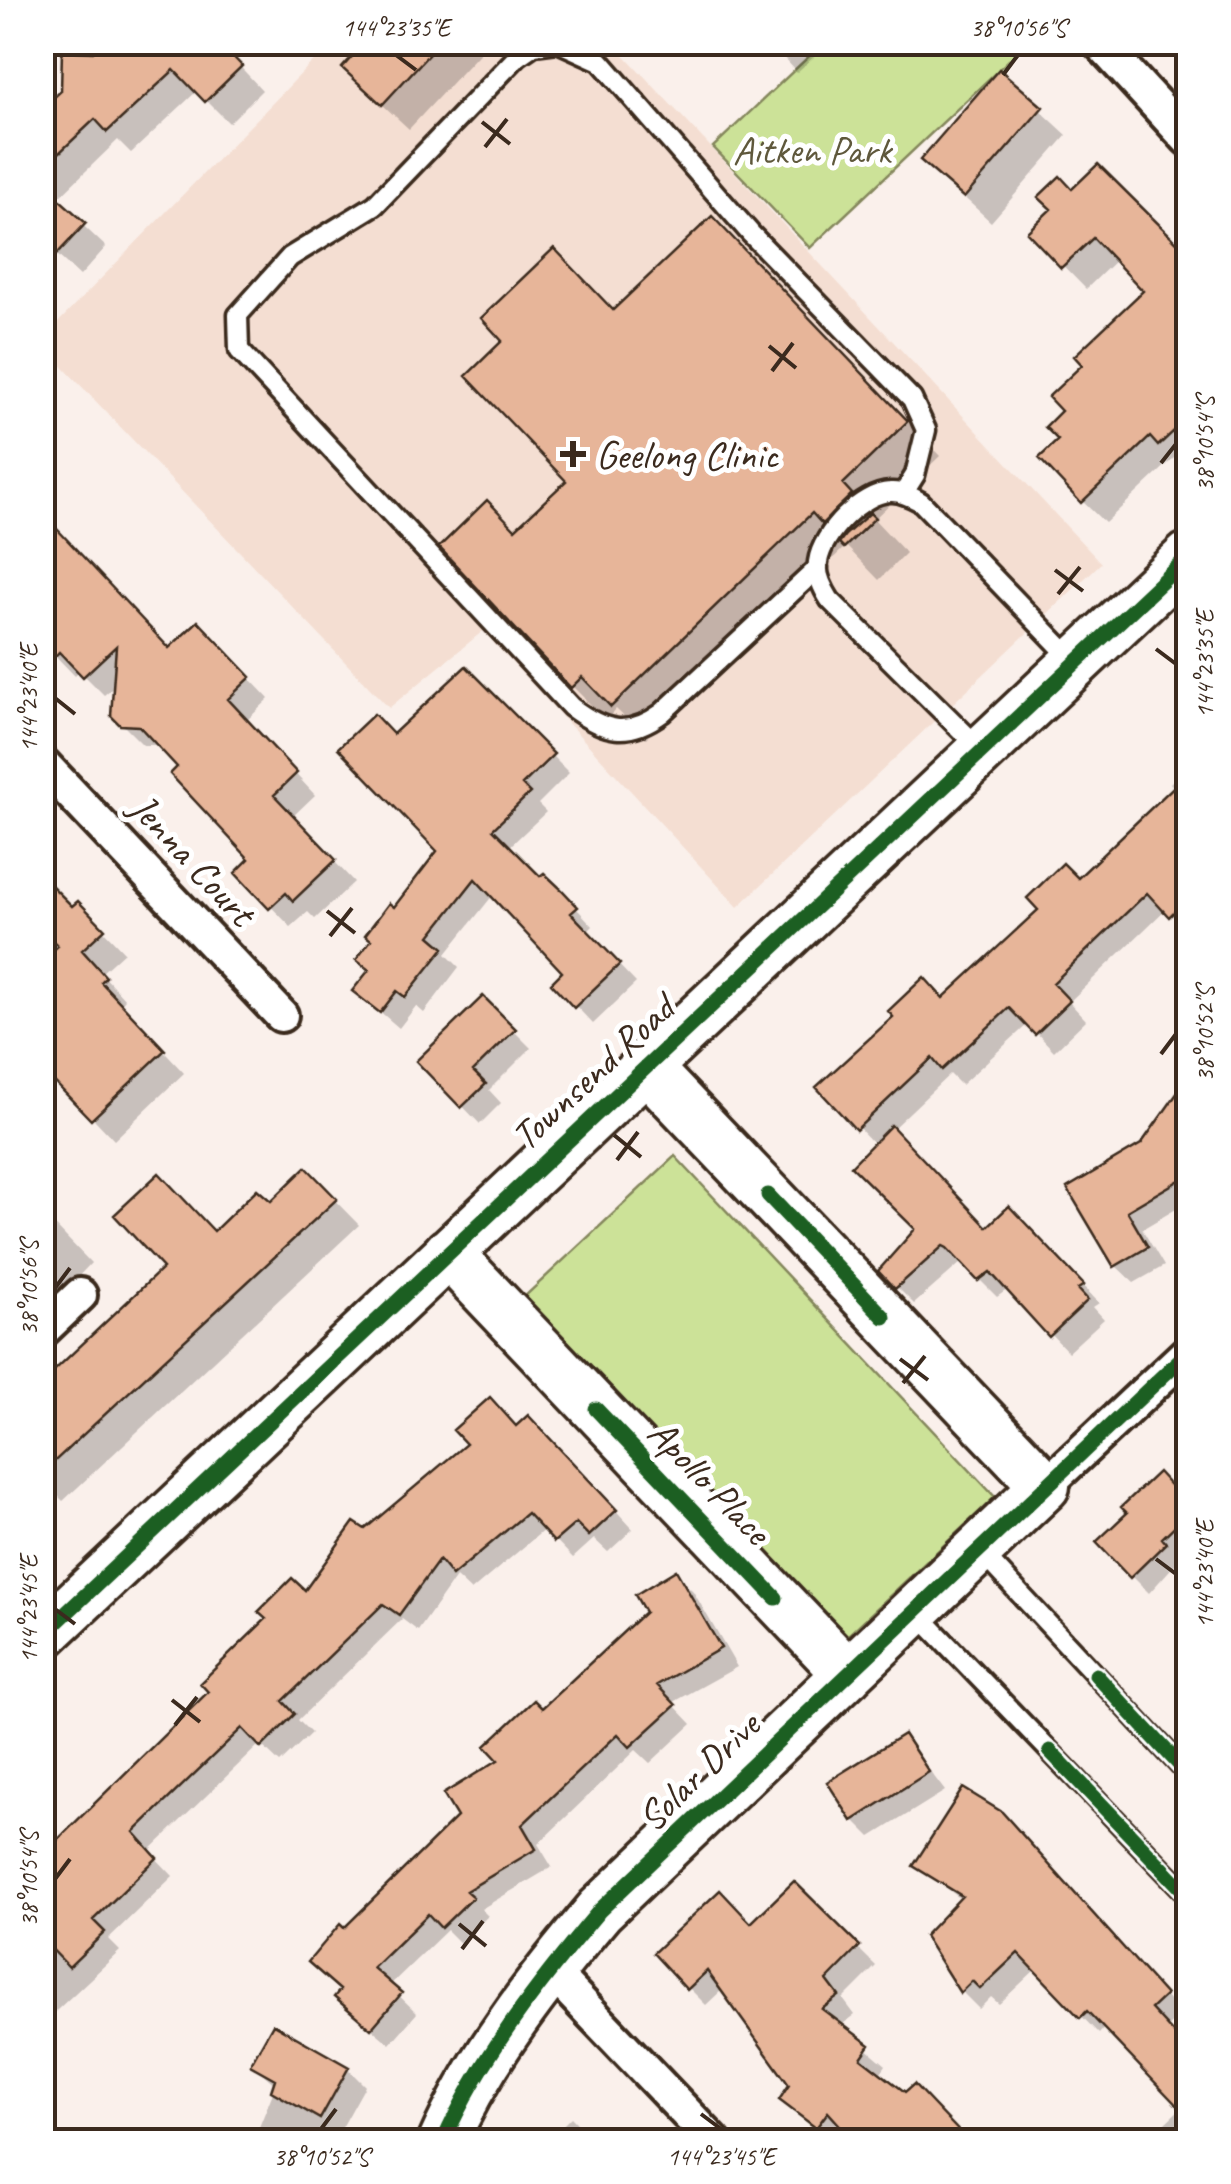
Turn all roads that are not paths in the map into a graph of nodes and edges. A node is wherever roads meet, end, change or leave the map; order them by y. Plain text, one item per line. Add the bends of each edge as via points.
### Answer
1 (558, 42) edge
2 (1098, 42) edge
3 (1188, 139) edge
4 (903, 494) junction
5 (1188, 557) edge
6 (818, 568) junction
7 (1075, 662) junction
8 (980, 749) junction
9 (42, 762) edge
10 (281, 1015) dead end
11 (645, 1066) junction
12 (448, 1252) junction
13 (80, 1295) dead end
14 (42, 1331) edge
15 (1188, 1352) edge
16 (1045, 1486) junction
17 (978, 1550) junction
18 (914, 1610) junction
19 (42, 1636) edge
20 (848, 1674) junction
21 (1188, 1774) edge
22 (1188, 1895) edge
23 (550, 1970) junction
24 (444, 2142) edge
25 (714, 2142) edge

1 - 4 lane via 600,61 751,234 912,399 926,430
1 - 6 lane via 534,45 518,56 374,205 290,257 238,315 238,350 571,707 606,730 643,727
2 - 3 street
4 - 6 lane via 870,497 847,516 823,548
4 - 7 lane via 947,527
5 - 7 street, Townsend Road
6 - 8 lane via 830,600
7 - 8 street, Townsend Road
8 - 11 street, Townsend Road
9 - 10 street, Jenna Court
11 - 12 street, Townsend Road
11 - 16 street
12 - 19 street, Townsend Road
12 - 20 street, Apollo Place
13 - 14 street
15 - 16 street
16 - 17 street, Solar Drive
17 - 18 street, Solar Drive
17 - 21 lane
18 - 20 street, Solar Drive
18 - 22 lane
20 - 23 street, Solar Drive via 600,1910
23 - 24 street, Solar Drive via 488,2058
23 - 25 street

